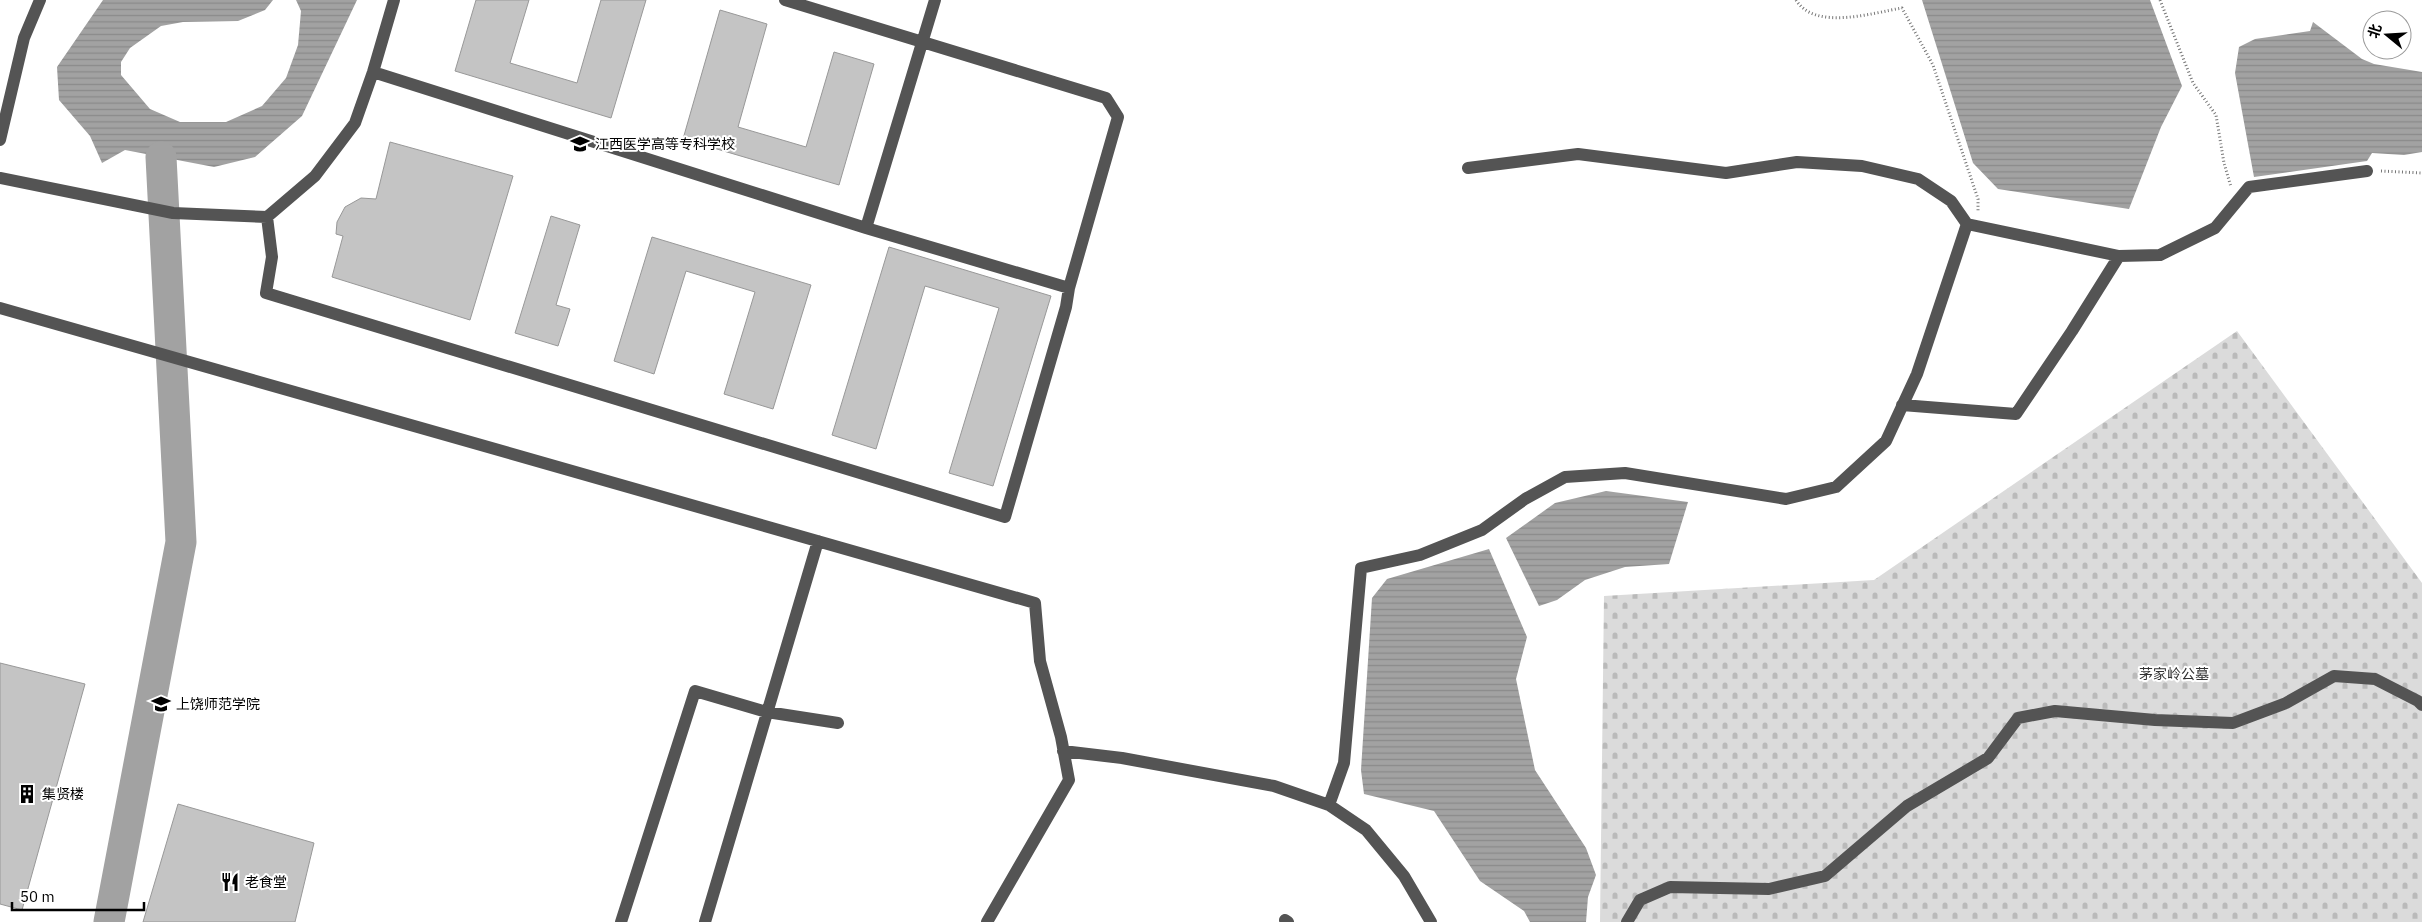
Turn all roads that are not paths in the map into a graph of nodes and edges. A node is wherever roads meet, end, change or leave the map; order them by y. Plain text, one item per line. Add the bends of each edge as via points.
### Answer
1 (40, 0) edge
2 (394, 0) edge
3 (785, 0) edge
4 (935, 0) edge
5 (923, 41) junction
6 (373, 72) junction
7 (0, 140) edge
8 (1468, 168) dead end
9 (2368, 171) road end
10 (0, 178) edge
11 (268, 217) junction
12 (1973, 226) junction
13 (866, 228) junction
14 (2119, 256) junction
15 (1069, 288) junction
16 (0, 308) edge
17 (1902, 405) junction
18 (818, 541) junction
19 (2422, 705) edge
20 (768, 712) junction
21 (838, 723) dead end
22 (1064, 751) junction
23 (1329, 805) junction
24 (621, 922) edge
25 (705, 922) edge
26 (987, 922) edge
27 (1431, 922) edge
28 (1627, 922) edge

1 - 7 street via 24,38
2 - 6 street
3 - 5 street
4 - 5 street
5 - 13 street
5 - 15 street via 1106,98 1118,117
6 - 11 street via 355,124 315,176
6 - 13 street
8 - 12 street via 1578,154 1726,174 1797,162 1862,166 1918,180 1950,201
9 - 14 street via 2249,187 2215,228 2160,255
10 - 11 street via 173,213
11 - 15 street via 272,257 266,293 1005,517
12 - 14 street
12 - 17 street via 1917,374
13 - 15 street
14 - 17 street via 2016,414
16 - 18 street
17 - 23 street via 1886,441 1836,487 1786,499 1626,473 1565,478 1525,499 1482,530 1420,555 1361,568 1344,763
18 - 20 street
18 - 22 street via 1035,603 1040,661
19 - 28 street via 2375,678 2334,676 2286,703 2233,723 2055,711 2018,718 1988,758 1907,806 1825,876 1769,889 1670,887 1640,900
20 - 21 street
20 - 24 street via 695,691
20 - 25 street
22 - 23 street via 1122,758 1274,786
22 - 26 street via 1069,780
23 - 27 street via 1366,830 1404,876

